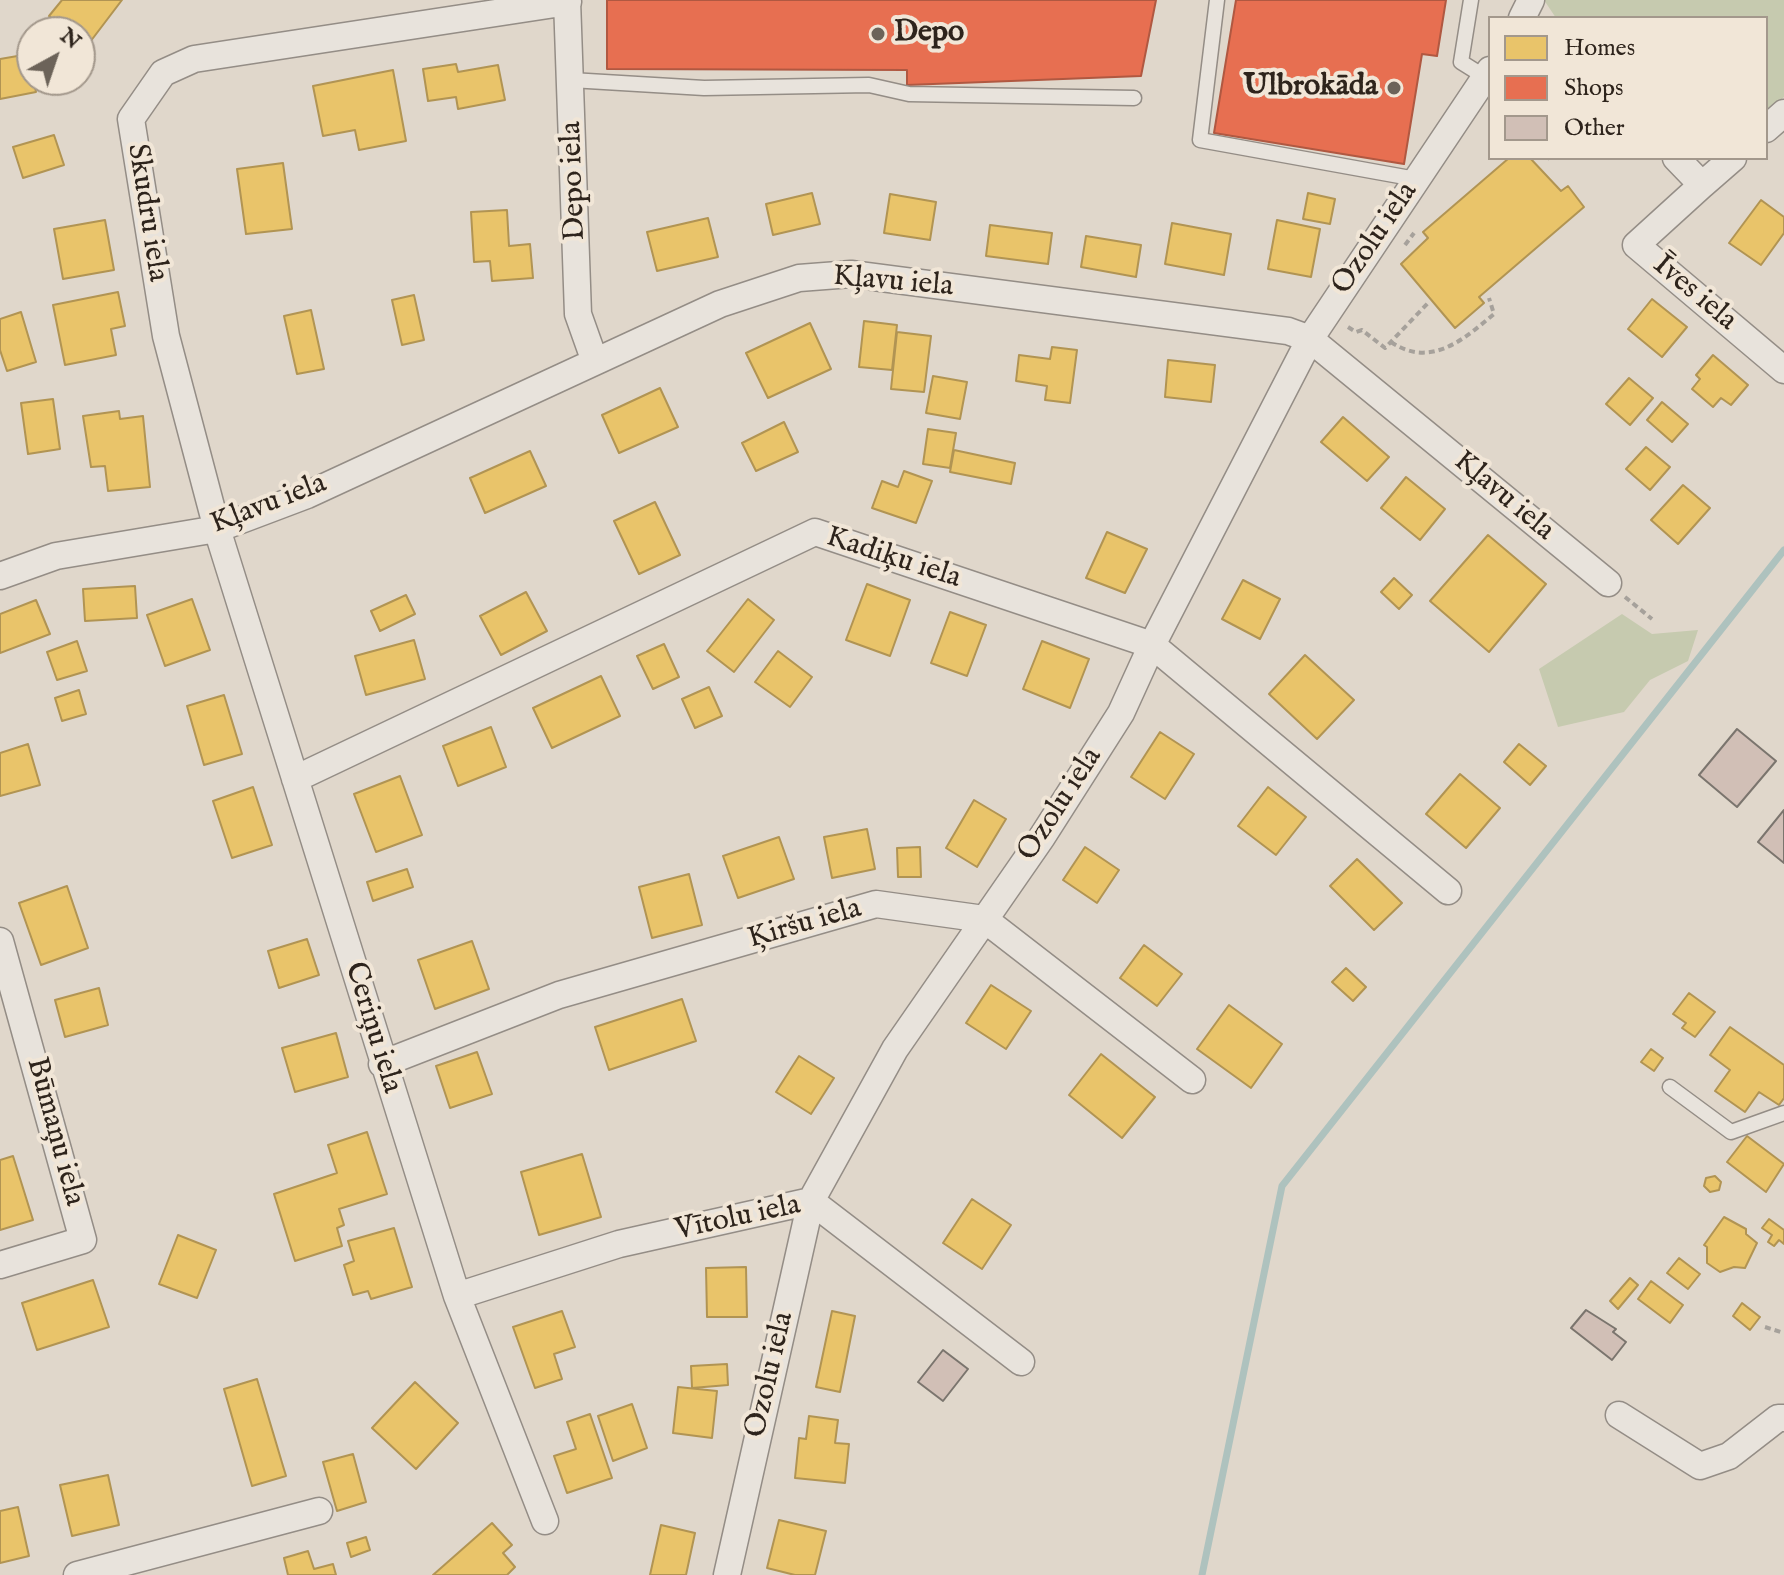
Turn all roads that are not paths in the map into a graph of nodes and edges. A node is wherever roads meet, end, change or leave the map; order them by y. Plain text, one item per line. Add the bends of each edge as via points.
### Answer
1 (1217, 0) edge
2 (1471, 0) edge
3 (568, 1) edge
4 (1488, 74) edge
5 (571, 80) junction
6 (1134, 98) dead end
7 (1784, 113) edge
8 (1768, 127) edge
9 (1678, 160) edge
10 (1731, 160) edge
11 (1416, 179) junction
12 (1702, 185) junction
13 (1322, 334) junction
14 (594, 359) junction
15 (1784, 370) edge
16 (217, 529) junction
17 (0, 576) edge
18 (1608, 583) road end
19 (1152, 645) junction
20 (295, 779) junction
21 (1448, 891) dead end
22 (984, 919) junction
23 (0, 941) edge
24 (382, 1064) junction
25 (1192, 1080) dead end
26 (1670, 1087) dead end
27 (1784, 1113) edge
28 (811, 1201) junction
29 (0, 1265) edge
30 (457, 1296) junction
31 (1021, 1362) dead end
32 (1619, 1415) dead end
33 (1784, 1418) edge
34 (319, 1511) dead end
35 (545, 1521) dead end
36 (77, 1575) edge
37 (727, 1575) edge

1 - 11 lane via 1200,140
2 - 4 lane via 1461,62
3 - 5 street, Depo iela
3 - 16 street, Skudru iela via 194,59 163,73 146,94 131,119 163,320
4 - 11 street, Ozolu iela
5 - 6 lane via 704,88 869,85 909,94
5 - 14 street, Depo iela via 578,314
7 - 8 street
9 - 12 street
10 - 12 street
11 - 13 street, Ozolu iela
12 - 15 street, Īves iela via 1636,245
13 - 14 street, Kļavu iela via 851,274 799,278 746,295
13 - 18 street, Kļavu iela
13 - 19 street, Ozolu iela
14 - 16 street, Kļavu iela via 307,495
16 - 17 street, Kļavu iela via 56,556
16 - 20 street, Ceriņu iela
19 - 20 street, Kadiķu iela via 815,532
19 - 21 street, Kadiķu iela
19 - 22 street, Ozolu iela via 1121,713
20 - 24 street, Ceriņu iela
22 - 24 street, Ķiršu iela via 876,904 559,995
22 - 25 street, Ķiršu iela
22 - 28 street, Ozolu iela via 895,1049
23 - 29 street, Būmaņu iela via 83,1240
24 - 30 street, Ceriņu iela
26 - 27 lane via 1731,1132
28 - 30 street, Vītolu iela via 619,1244
28 - 31 street, Vītolu iela
28 - 37 street, Ozolu iela
30 - 35 street, Ceriņu iela
32 - 33 street via 1700,1466 1729,1456
34 - 36 street

